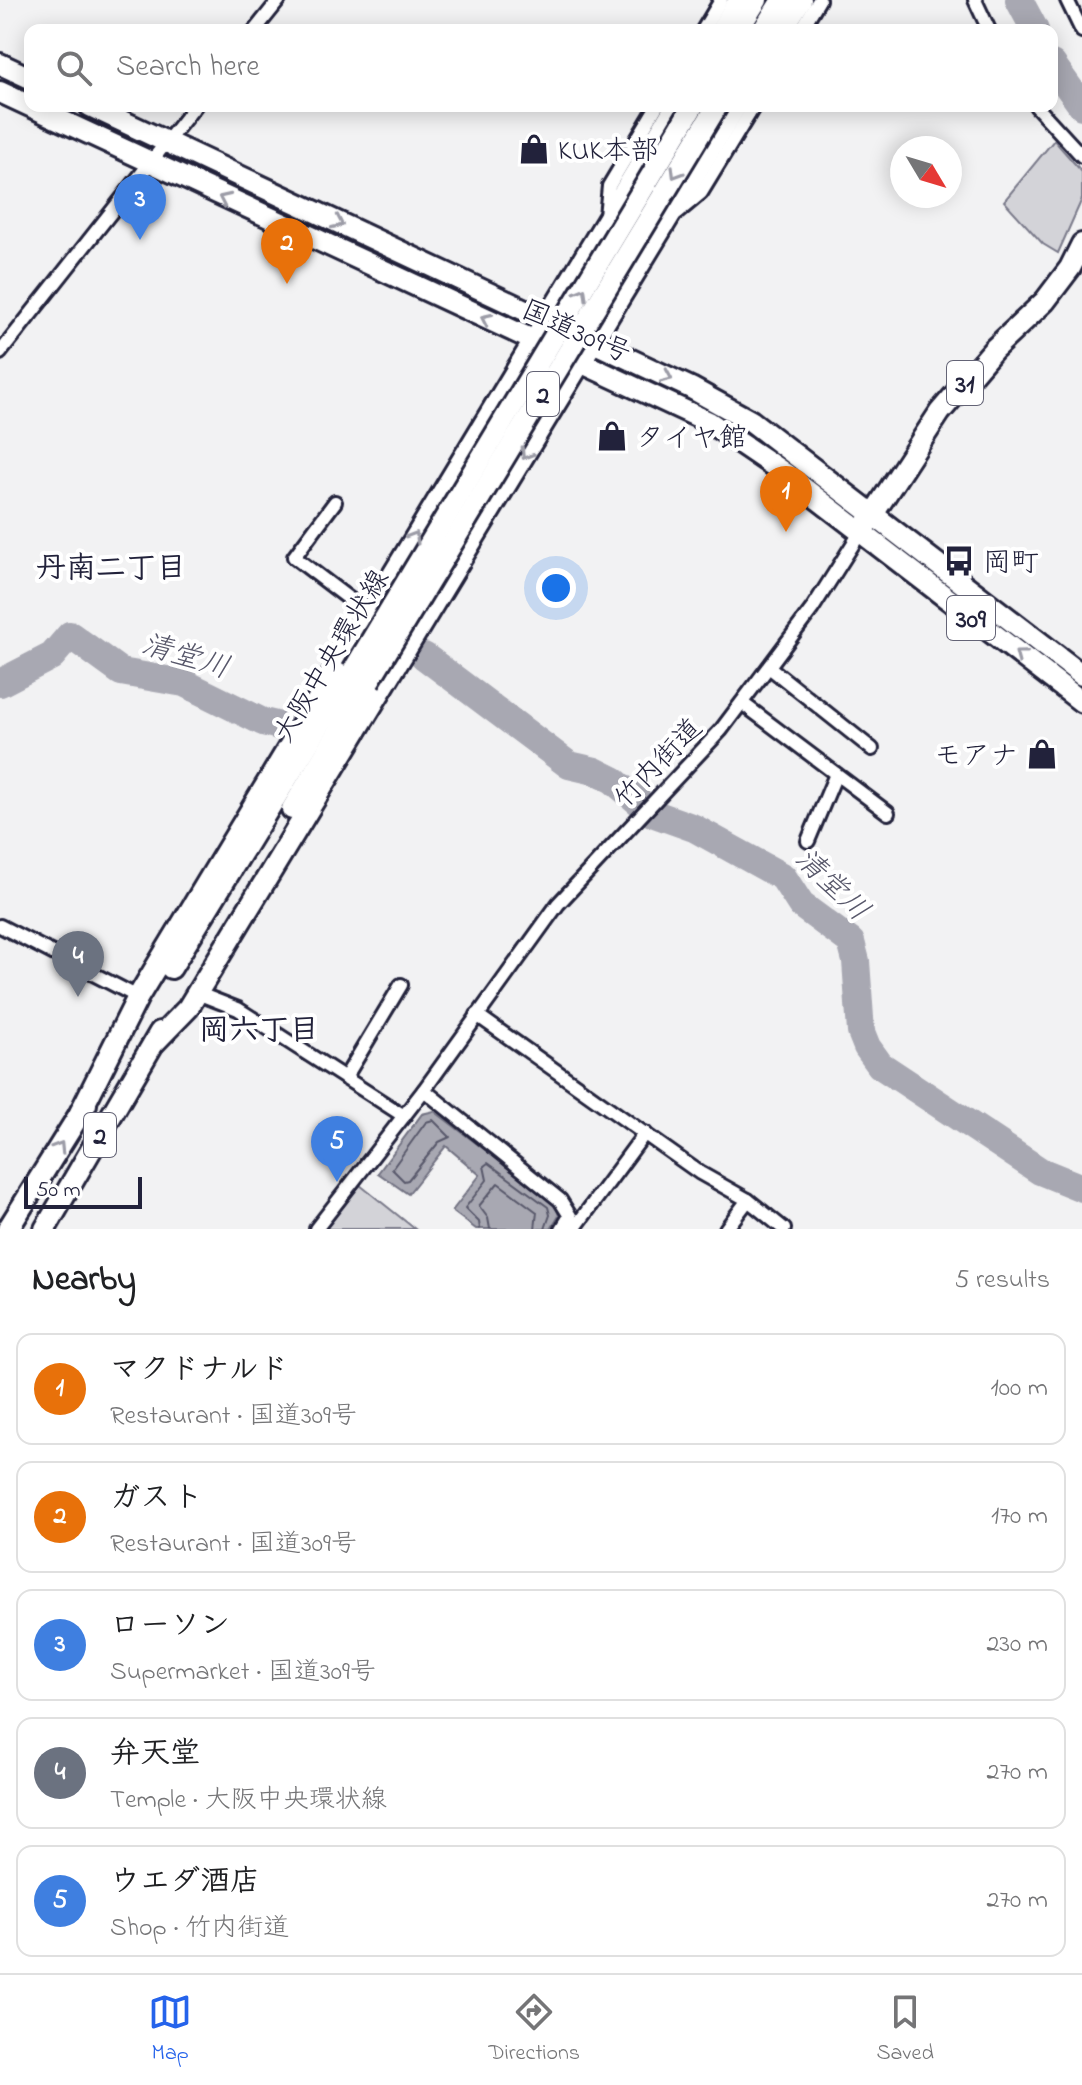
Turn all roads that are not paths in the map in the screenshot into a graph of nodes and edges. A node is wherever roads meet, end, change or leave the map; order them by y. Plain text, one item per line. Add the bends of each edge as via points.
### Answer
1 (279, 0) edge
2 (721, 0) edge
3 (739, 0) edge
4 (756, 0) edge
5 (801, 0) edge
6 (819, 0) edge
7 (975, 0) edge
8 (1067, 0) edge
9 (780, 14) edge
10 (260, 24) edge
11 (707, 24) edge
12 (725, 24) edge
13 (742, 24) edge
14 (805, 24) edge
15 (986, 24) edge
16 (1082, 31) edge
17 (0, 64) edge
18 (24, 75) edge
19 (0, 92) edge
20 (24, 104) edge
21 (41, 112) edge
22 (103, 112) edge
23 (190, 112) edge
24 (653, 112) edge
25 (672, 112) edge
26 (690, 112) edge
27 (713, 112) edge
28 (732, 112) edge
29 (750, 112) edge
30 (1042, 112) edge
31 (167, 142) junction
32 (1082, 156) edge
33 (149, 164) junction
34 (605, 223) junction
35 (665, 224) junction
36 (1082, 244) edge
37 (1076, 269) edge
38 (544, 322) junction
39 (531, 342) junction
40 (594, 344) junction
41 (0, 353) edge
42 (582, 364) junction
43 (335, 502) dead end
44 (876, 515) junction
45 (860, 533) junction
46 (369, 614) junction
47 (769, 667) junction
48 (1082, 675) edge
49 (361, 676) junction
50 (1082, 702) edge
51 (742, 703) junction
52 (872, 749) dead end
53 (836, 774) junction
54 (888, 813) dead end
55 (808, 841) dead end
56 (0, 926) edge
57 (401, 985) dead end
58 (197, 993) junction
59 (138, 997) junction
60 (477, 1015) junction
61 (155, 1042) junction
62 (345, 1078) junction
63 (424, 1090) junction
64 (80, 1113) junction
65 (404, 1116) junction
66 (645, 1133) junction
67 (748, 1200) junction
68 (8, 1229) edge
69 (45, 1229) edge
70 (316, 1229) edge
71 (562, 1229) edge
72 (574, 1229) edge
73 (726, 1229) edge
74 (784, 1229) edge

1 - 10 street
2 - 11 street
3 - 12 main road
4 - 13 main road
5 - 9 main road
6 - 14 street
7 - 15 street
8 - 16 street
17 - 18 main road
19 - 20 main road, 国道309号 / 309
21 - 33 main road, 国道309号 / 309
22 - 31 main road, 国道309号 / 309
23 - 31 street
24 - 34 street via 609,186
25 - 34 main road
49 -> 26 main road, 大阪中央環状線 / 2, bridge
27 -> 49 main road, 大阪中央環状線 / 2, bridge
28 - 35 main road
29 - 35 street via 701,193
30 - 32 street
31 - 33 street
31 -> 38 main road, 国道309号 / 309
39 -> 33 main road, 国道309号 / 309
33 - 41 street
34 - 38 main road
35 - 40 main road
36 - 37 main road, 31
37 - 44 main road, 31 via 994,349 940,412
38 - 39 main road
38 - 40 main road, 国道309号 / 309
39 - 42 main road, 国道309号 / 309
46 -> 39 main road
40 - 42 main road
40 -> 44 main road, 国道309号 / 309 via 751,421
42 - 45 main road, 国道309号 / 309 via 709,422
42 -> 58 main road
43 - 46 street via 294,557
44 - 45 main road, 31
44 - 48 main road, 国道309号 / 309
45 - 47 street, 竹内街道
50 -> 45 main road, 国道309号 / 309
46 - 59 main road
47 - 51 street, 竹内街道
47 - 52 street
49 - 61 main road, 大阪中央環状線 / 2
49 - 64 main road, 大阪中央環状線 / 2
51 - 53 street
51 - 60 street, 竹内街道 via 683,774 558,904
53 - 54 street
53 - 55 street
56 - 59 street
57 - 62 street
58 - 61 main road
58 - 62 street via 238,1009
59 - 64 main road
60 - 63 street, 竹内街道
60 - 66 street
61 - 69 main road, 大阪中央環状線 / 2
62 - 65 street
63 - 65 street
63 - 71 street via 560,1200 570,1216
68 -> 64 main road, 大阪中央環状線 / 2
65 - 70 street
66 - 67 street
66 - 72 street
67 - 73 street
67 - 74 street

